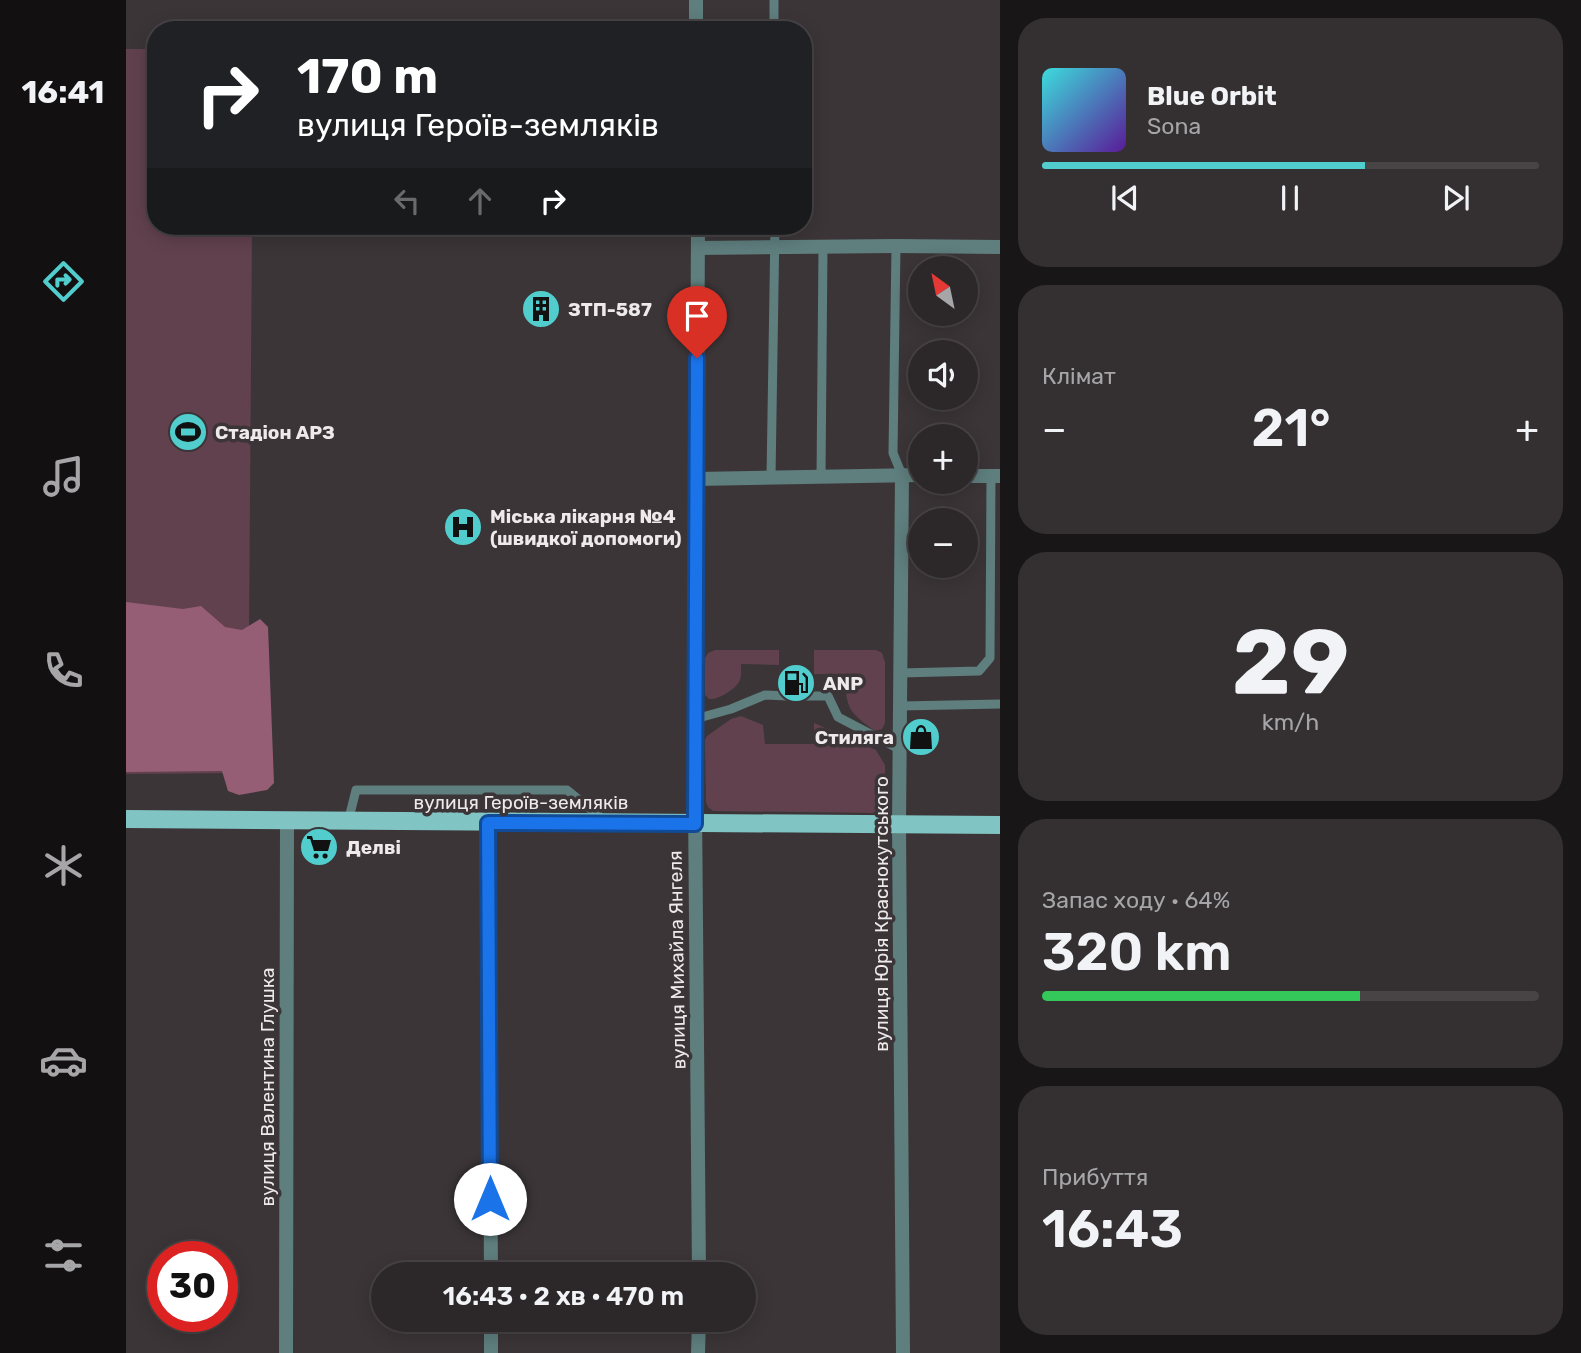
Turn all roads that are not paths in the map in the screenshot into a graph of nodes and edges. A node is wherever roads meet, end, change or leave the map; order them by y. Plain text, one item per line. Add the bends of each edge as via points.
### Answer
1 (696, 0) edge
2 (774, 0) edge
3 (696, 21) edge
4 (775, 21) edge
5 (698, 235) edge
6 (775, 235) edge
7 (896, 246) junction
8 (775, 247) junction
9 (824, 247) junction
10 (1000, 247) edge
11 (698, 248) junction
12 (901, 475) junction
13 (908, 475) edge
14 (978, 475) edge
15 (996, 476) edge
16 (821, 477) junction
17 (771, 478) junction
18 (696, 479) junction
19 (995, 658) edge
20 (901, 673) junction
21 (788, 696) dead end
22 (804, 696) dead end
23 (1000, 704) edge
24 (900, 706) junction
25 (695, 719) junction
26 (901, 750) junction
27 (126, 819) edge
28 (287, 821) junction
29 (348, 822) junction
30 (488, 823) junction
31 (608, 823) junction
32 (695, 824) junction
33 (900, 825) junction
34 (1000, 825) edge
35 (491, 1262) edge
36 (699, 1262) edge
37 (491, 1332) edge
38 (699, 1332) edge
39 (286, 1353) edge
40 (491, 1353) edge
41 (698, 1353) edge
42 (903, 1353) edge

1 - 3 street
2 - 4 lane
5 - 11 street, вулиця Михайла Янгеля
6 - 8 lane
7 - 9 street
7 - 10 street
7 - 12 lane via 893,453
8 - 9 street
8 - 11 street
8 - 17 lane
9 - 16 lane
11 - 18 street, вулиця Михайла Янгеля
12 - 13 street
12 - 16 street
12 - 20 street, вулиця Юрія Краснокутського
14 - 15 street
15 - 19 lane
16 - 17 street
17 - 18 street
18 - 25 street, вулиця Михайла Янгеля
19 - 20 lane via 979,671
20 - 24 street, вулиця Юрія Краснокутського
21 - 25 lane via 765,695
22 - 26 lane via 828,696 838,717
23 - 24 lane
24 - 26 street, вулиця Юрія Краснокутського
25 - 32 street, вулиця Михайла Янгеля
26 - 33 street, вулиця Юрія Краснокутського
27 - 28 main road, вулиця Героїв-земляків
28 - 29 main road, вулиця Героїв-земляків
28 - 39 street, вулиця Валентина Глушка
29 - 30 main road, вулиця Героїв-земляків
29 - 31 lane via 356,790 452,789 567,790
30 - 31 main road, вулиця Героїв-земляків
30 - 35 street
31 - 32 main road, вулиця Героїв-земляків
32 - 33 main road, вулиця Героїв-земляків
32 - 36 street, вулиця Михайла Янгеля
33 - 34 main road, вулиця Героїв-земляків
33 - 42 street, вулиця Юрія Краснокутського
37 - 40 street
38 - 41 street

